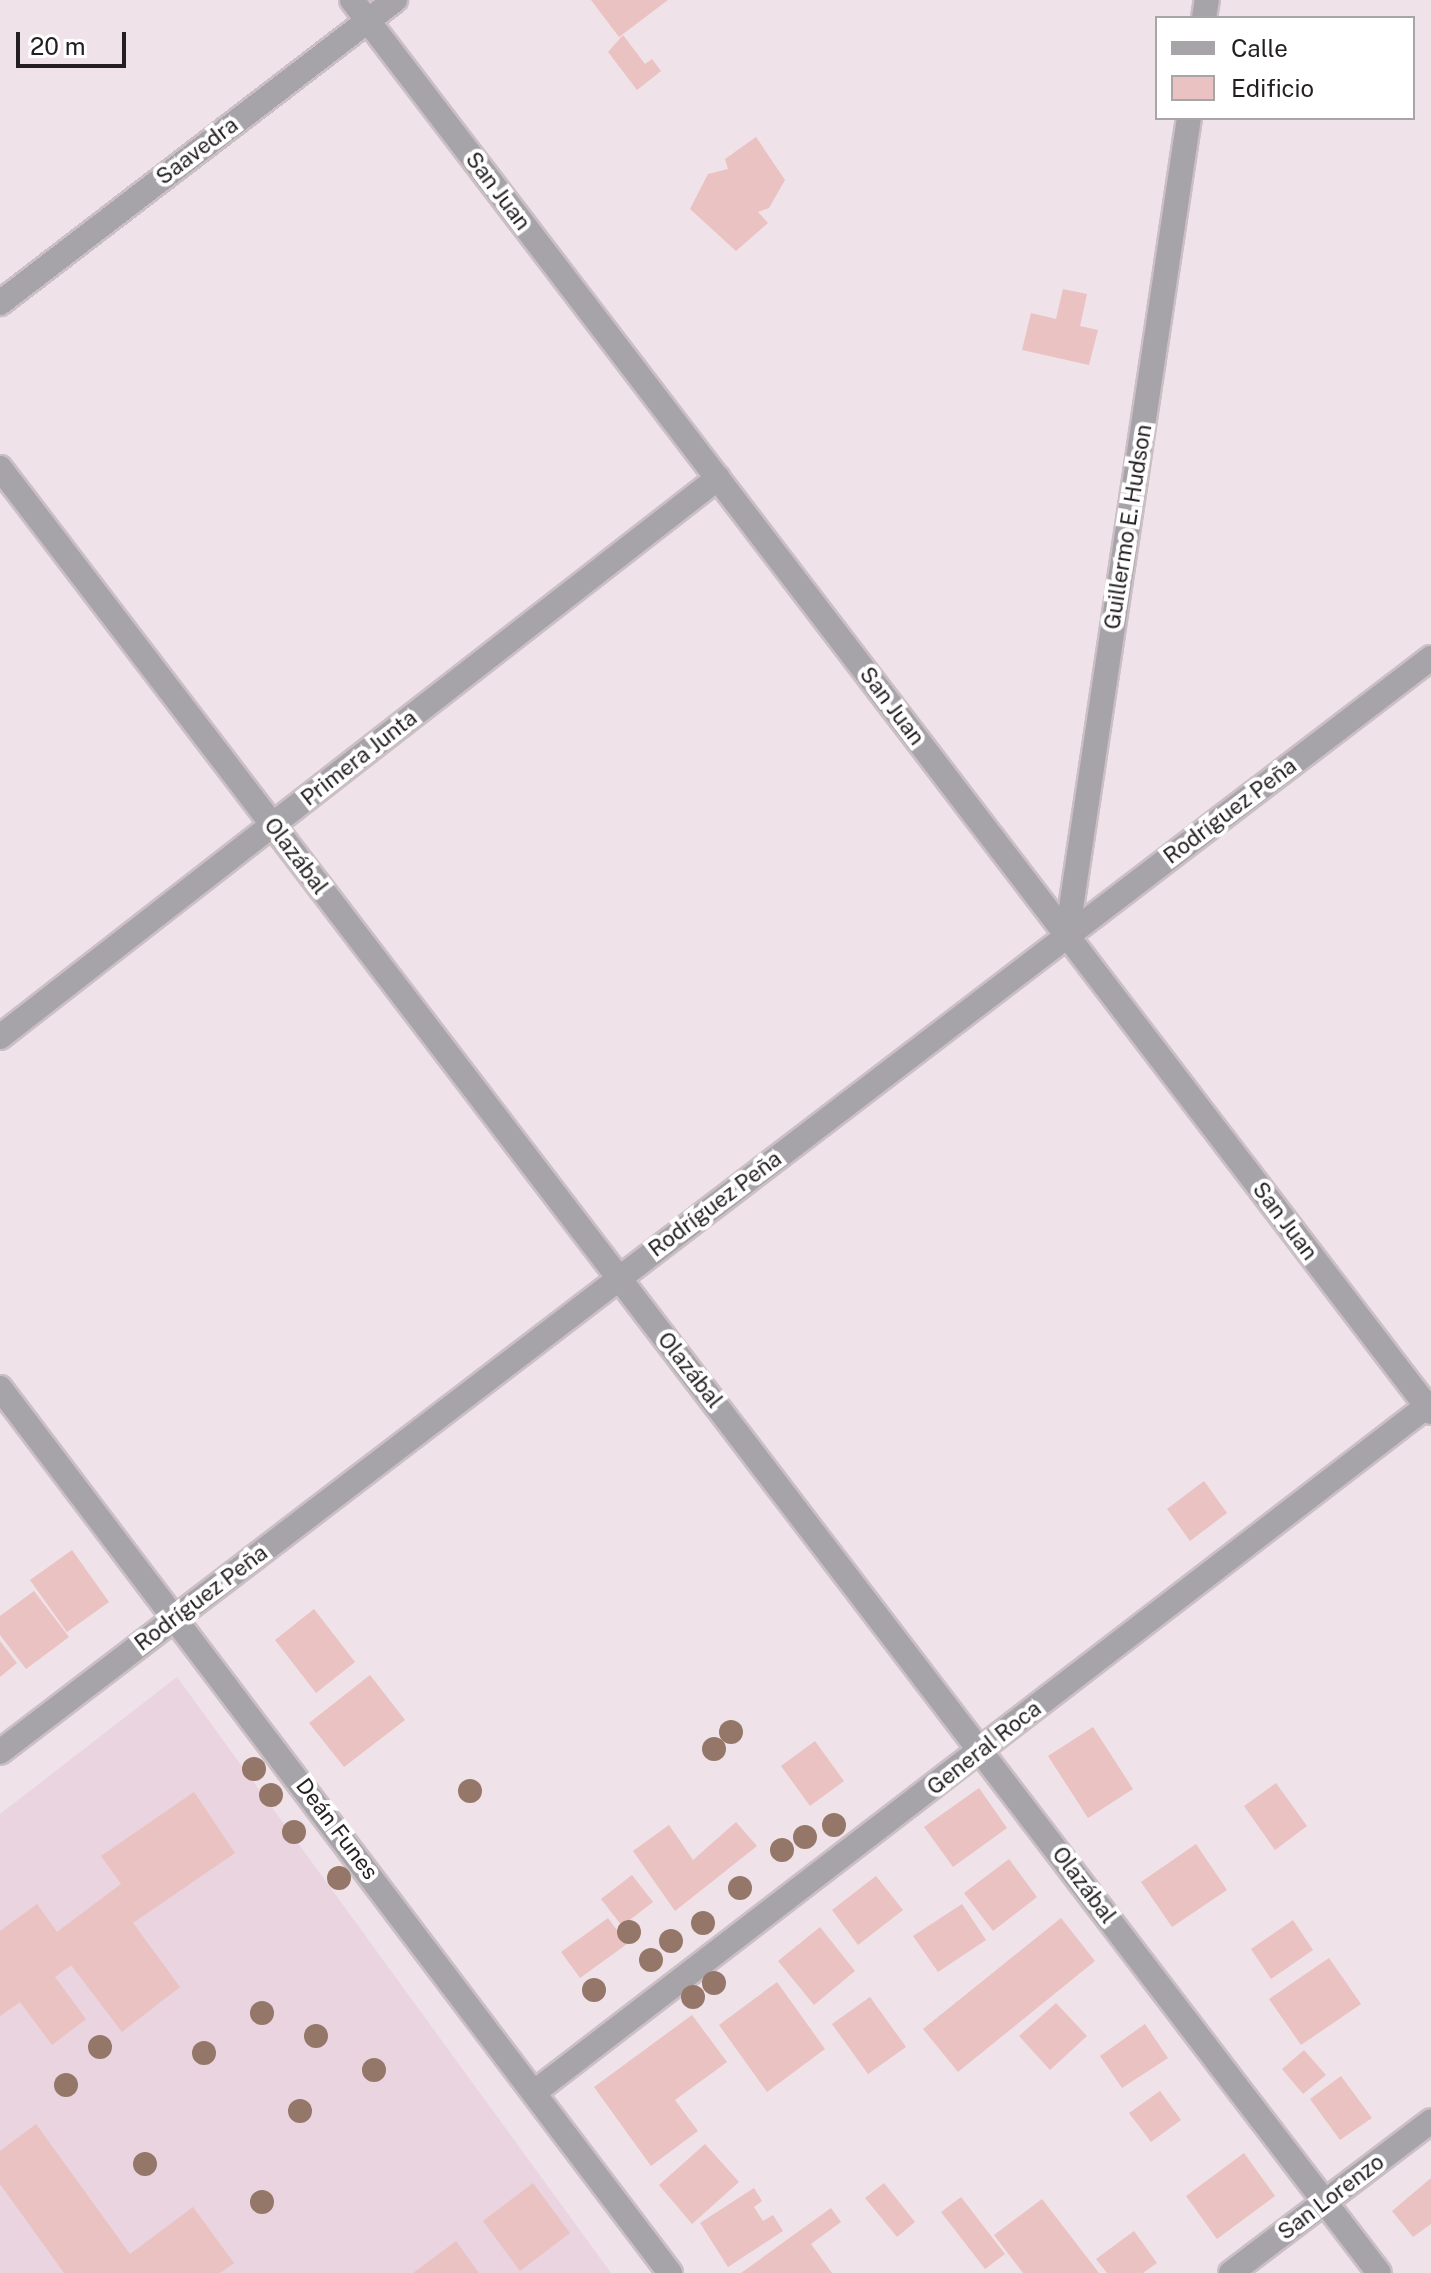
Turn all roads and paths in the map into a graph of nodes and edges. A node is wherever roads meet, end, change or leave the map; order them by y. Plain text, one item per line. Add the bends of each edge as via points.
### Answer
1 (352, 0) edge
2 (395, 0) edge
3 (368, 21) junction
4 (1189, 120) edge
5 (0, 303) edge
6 (0, 468) edge
7 (718, 478) junction
8 (1431, 658) edge
9 (273, 825) junction
10 (1067, 935) junction
11 (0, 1037) edge
12 (619, 1278) junction
13 (0, 1388) edge
14 (1430, 1408) edge
15 (177, 1617) junction
16 (982, 1750) junction
17 (0, 1752) edge
18 (536, 2091) junction
19 (1431, 2121) edge
20 (1325, 2202) junction
21 (670, 2273) edge
22 (1231, 2273) edge
23 (1379, 2273) edge

1 - 3 street, San Juan
2 - 3 street, Saavedra
3 - 5 street, Saavedra
3 - 7 street, San Juan
4 - 10 street, Guillermo E. Hudson
6 - 9 street, Olazábal
7 - 9 street, Primera Junta
7 - 10 street, San Juan
8 - 10 street, Rodríguez Peña
9 - 11 street, Primera Junta
9 - 12 street, Olazábal
10 - 12 street, Rodríguez Peña
10 - 14 street, San Juan
12 - 15 street, Rodríguez Peña
12 - 16 street, Olazábal
13 - 15 street, Deán Funes
14 - 16 street, General Roca
15 - 17 street, Rodríguez Peña
15 - 18 street, Deán Funes
16 - 18 street, General Roca
16 - 20 street, Olazábal
18 - 21 street, Deán Funes
19 - 20 street, San Lorenzo
20 - 22 street, San Lorenzo
20 - 23 street, Olazábal

